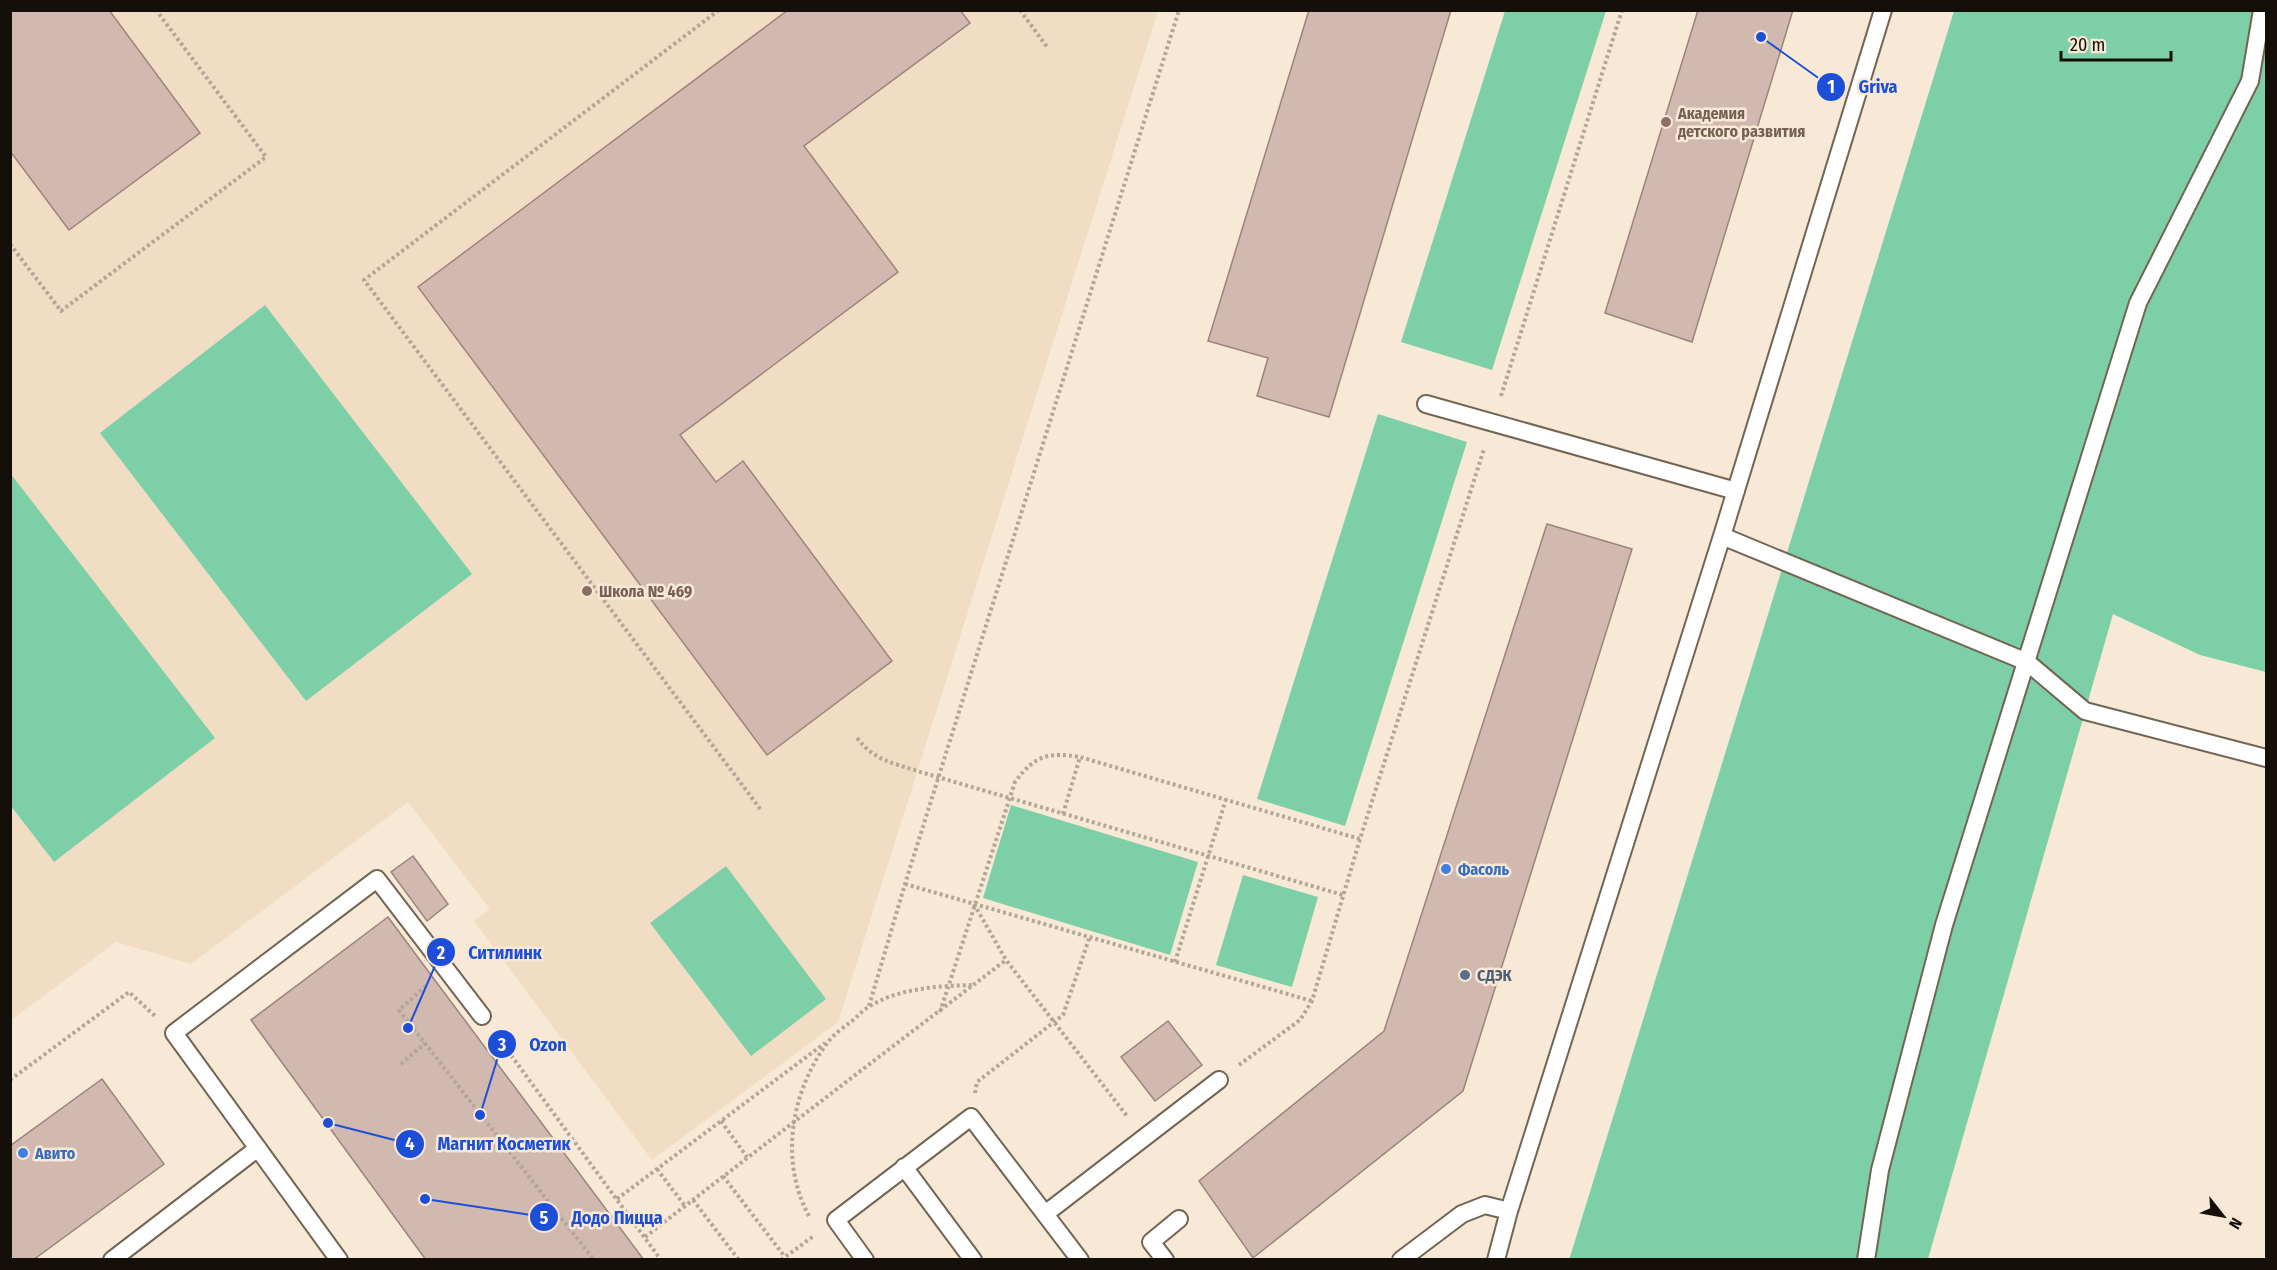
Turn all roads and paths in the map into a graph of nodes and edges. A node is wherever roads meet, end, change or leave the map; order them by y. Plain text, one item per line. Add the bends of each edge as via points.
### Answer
1 (156, 10) edge
2 (719, 10) edge
3 (1020, 10) edge
4 (1179, 10) edge
5 (1622, 10) edge
6 (1883, 10) edge
7 (2262, 10) edge
8 (1047, 47) dead end
9 (10, 244) edge
10 (1426, 404) dead end
11 (1492, 423) junction
12 (1736, 491) junction
13 (1722, 536) junction
14 (2027, 662) junction
15 (857, 738) dead end
16 (1080, 757) junction
17 (2266, 758) edge
18 (939, 778) junction
19 (1009, 799) junction
20 (1226, 799) junction
21 (761, 810) dead end
22 (1063, 814) junction
23 (1360, 839) junction
24 (1208, 857) junction
25 (905, 884) junction
26 (1343, 895) junction
27 (974, 904) junction
28 (1090, 936) junction
29 (1006, 960) junction
30 (1175, 962) junction
31 (434, 979) dead end
32 (973, 985) junction
33 (947, 986) junction
34 (1312, 1001) junction
35 (869, 1006) junction
36 (940, 1012) junction
37 (482, 1016) joint
38 (1054, 1022) junction
39 (174, 1033) junction
40 (829, 1040) junction
41 (425, 1043) junction
42 (400, 1064) dead end
43 (10, 1080) edge
44 (1219, 1080) joint
45 (971, 1117) junction
46 (721, 1121) junction
47 (793, 1121) junction
48 (1144, 1138) junction
49 (258, 1148) junction
50 (747, 1157) junction
51 (904, 1167) junction
52 (657, 1169) junction
53 (723, 1176) junction
54 (617, 1199) junction
55 (693, 1200) junction
56 (685, 1206) junction
57 (1509, 1211) junction
58 (1045, 1214) junction
59 (1179, 1219) dead end
60 (836, 1220) junction
61 (818, 1233) junction
62 (645, 1237) junction
63 (783, 1258) edge
64 (112, 1260) edge
65 (339, 1260) edge
66 (594, 1260) edge
67 (661, 1260) edge
68 (739, 1260) edge
69 (865, 1260) edge
70 (973, 1260) edge
71 (1080, 1260) edge
72 (1165, 1260) edge
73 (1401, 1260) edge
74 (1496, 1260) edge
75 (1866, 1260) edge

1 - 9 path via 266,157 61,311
2 - 21 path via 364,280
3 - 8 path
4 - 18 path
5 - 11 path
6 - 12 lane
7 - 14 lane via 2250,81 2138,303
10 - 11 lane
11 - 12 lane
11 - 23 path
12 - 13 lane
13 - 14 lane
13 - 57 lane
14 - 17 lane via 2085,711
14 - 75 lane via 1941,936 1880,1170
15 - 18 path via 876,757
16 - 19 path via 1044,755 1027,766
16 - 20 path
16 - 22 path
18 - 19 path
18 - 25 path
19 - 22 path
19 - 27 path
20 - 23 path
20 - 24 path
22 - 24 path
23 - 26 path
24 - 26 path
24 - 30 path
25 - 27 path
25 - 35 path
26 - 34 path
27 - 28 path
27 - 29 path
27 - 33 path
28 - 30 path
28 - 38 path via 1063,1015
29 - 32 path
29 - 38 path
30 - 34 path
31 - 41 path via 399,1010
32 - 33 path
32 - 36 path
33 - 35 path via 906,991
33 - 36 path
34 - 44 path via 1300,1020
35 - 40 path
36 - 47 path
37 - 39 lane via 377,879
37 - 54 path
38 - 45 path via 977,1082
38 - 48 path
39 - 43 path via 129,992
39 - 49 lane
40 - 46 path
40 - 47 path via 806,1077
41 - 42 path
41 - 66 path
44 - 48 lane
45 - 51 lane
45 - 58 lane
46 - 50 path
46 - 52 path
47 - 50 path
47 - 61 path via 792,1163 798,1197
48 - 58 lane
49 - 64 lane
49 - 65 lane
50 - 53 path
51 - 60 lane
51 - 70 lane
52 - 54 path
52 - 56 path
53 - 55 path
53 - 63 path
54 - 62 path
55 - 56 path
55 - 68 path
56 - 62 path
57 - 73 lane via 1485,1205 1462,1214
57 - 74 lane
58 - 71 lane
59 - 72 lane via 1151,1242
60 - 61 path
60 - 69 lane
61 - 63 path
62 - 67 path

